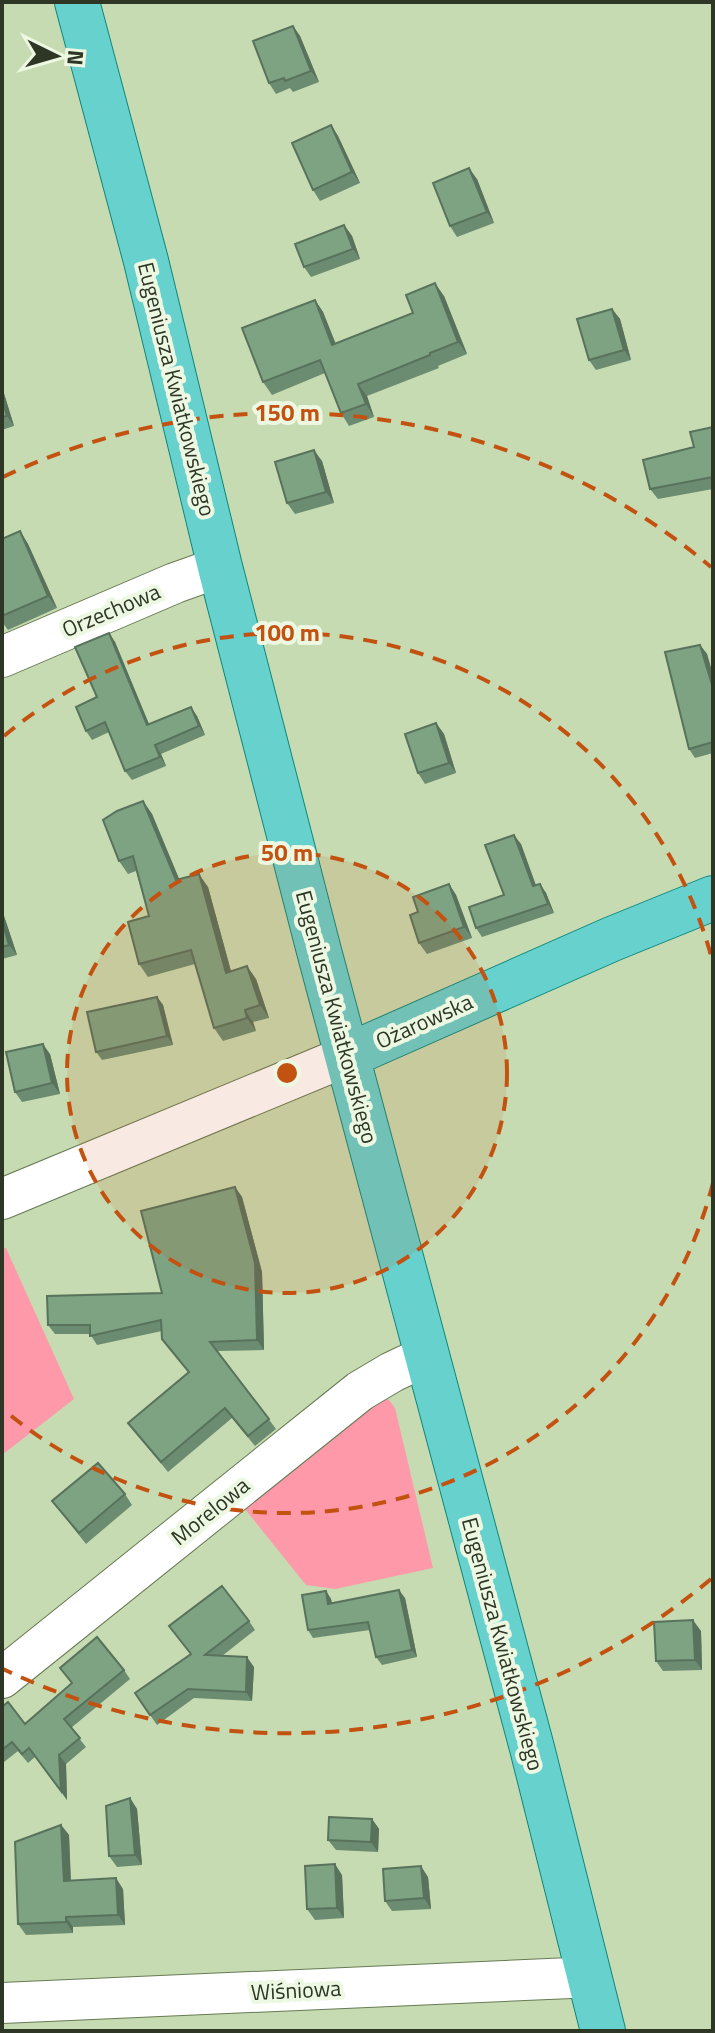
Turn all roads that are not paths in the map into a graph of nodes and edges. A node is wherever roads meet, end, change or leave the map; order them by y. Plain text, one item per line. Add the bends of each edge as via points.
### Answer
1 (77, 2) edge
2 (220, 567) junction
3 (2, 657) edge
4 (713, 898) edge
5 (347, 1056) junction
6 (2, 1199) edge
7 (426, 1356) junction
8 (2, 1678) edge
9 (589, 1974) junction
10 (2, 2003) edge
11 (603, 2031) edge

1 - 2 main road, Eugeniusza Kwiatkowskiego
2 - 3 street, Orzechowa
2 - 5 main road, Eugeniusza Kwiatkowskiego
4 - 5 main road, Ożarowska
5 - 6 street, Ożarowska
5 - 7 main road, Eugeniusza Kwiatkowskiego
7 - 8 street, Morelowa via 360,1391
7 - 9 main road, Eugeniusza Kwiatkowskiego
9 - 10 street, Wiśniowa
9 - 11 main road, Eugeniusza Kwiatkowskiego

